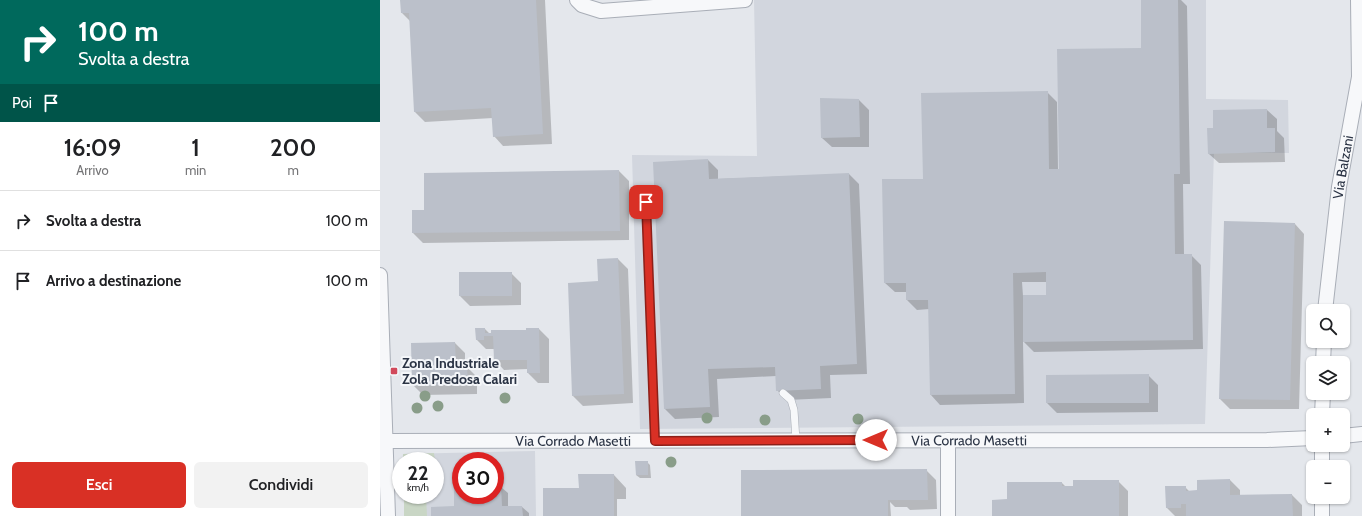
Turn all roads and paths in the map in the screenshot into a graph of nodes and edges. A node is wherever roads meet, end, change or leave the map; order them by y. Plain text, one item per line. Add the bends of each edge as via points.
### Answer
1 (577, 0) edge
2 (745, 0) edge
3 (1358, 0) edge
4 (646, 202) dead end
5 (380, 275) edge
6 (1326, 304) edge
7 (783, 393) dead end
8 (1362, 434) edge
9 (1350, 435) edge
10 (1306, 438) edge
11 (386, 440) junction
12 (796, 440) junction
13 (948, 440) junction
14 (655, 441) junction
15 (1322, 504) edge
16 (388, 516) edge
17 (948, 516) edge
18 (1322, 516) edge

1 - 2 street via 582,5 601,11
3 - 6 street, Via Balzani via 1359,77 1339,188
4 - 14 lane
5 - 11 street
7 - 12 lane via 791,400 794,410
8 - 9 street
10 - 13 street, Via Corrado Masetti
11 - 14 street, Via Corrado Masetti
11 - 16 street
12 - 13 street, Via Corrado Masetti
12 - 14 street, Via Corrado Masetti
13 - 17 street
15 - 18 street

